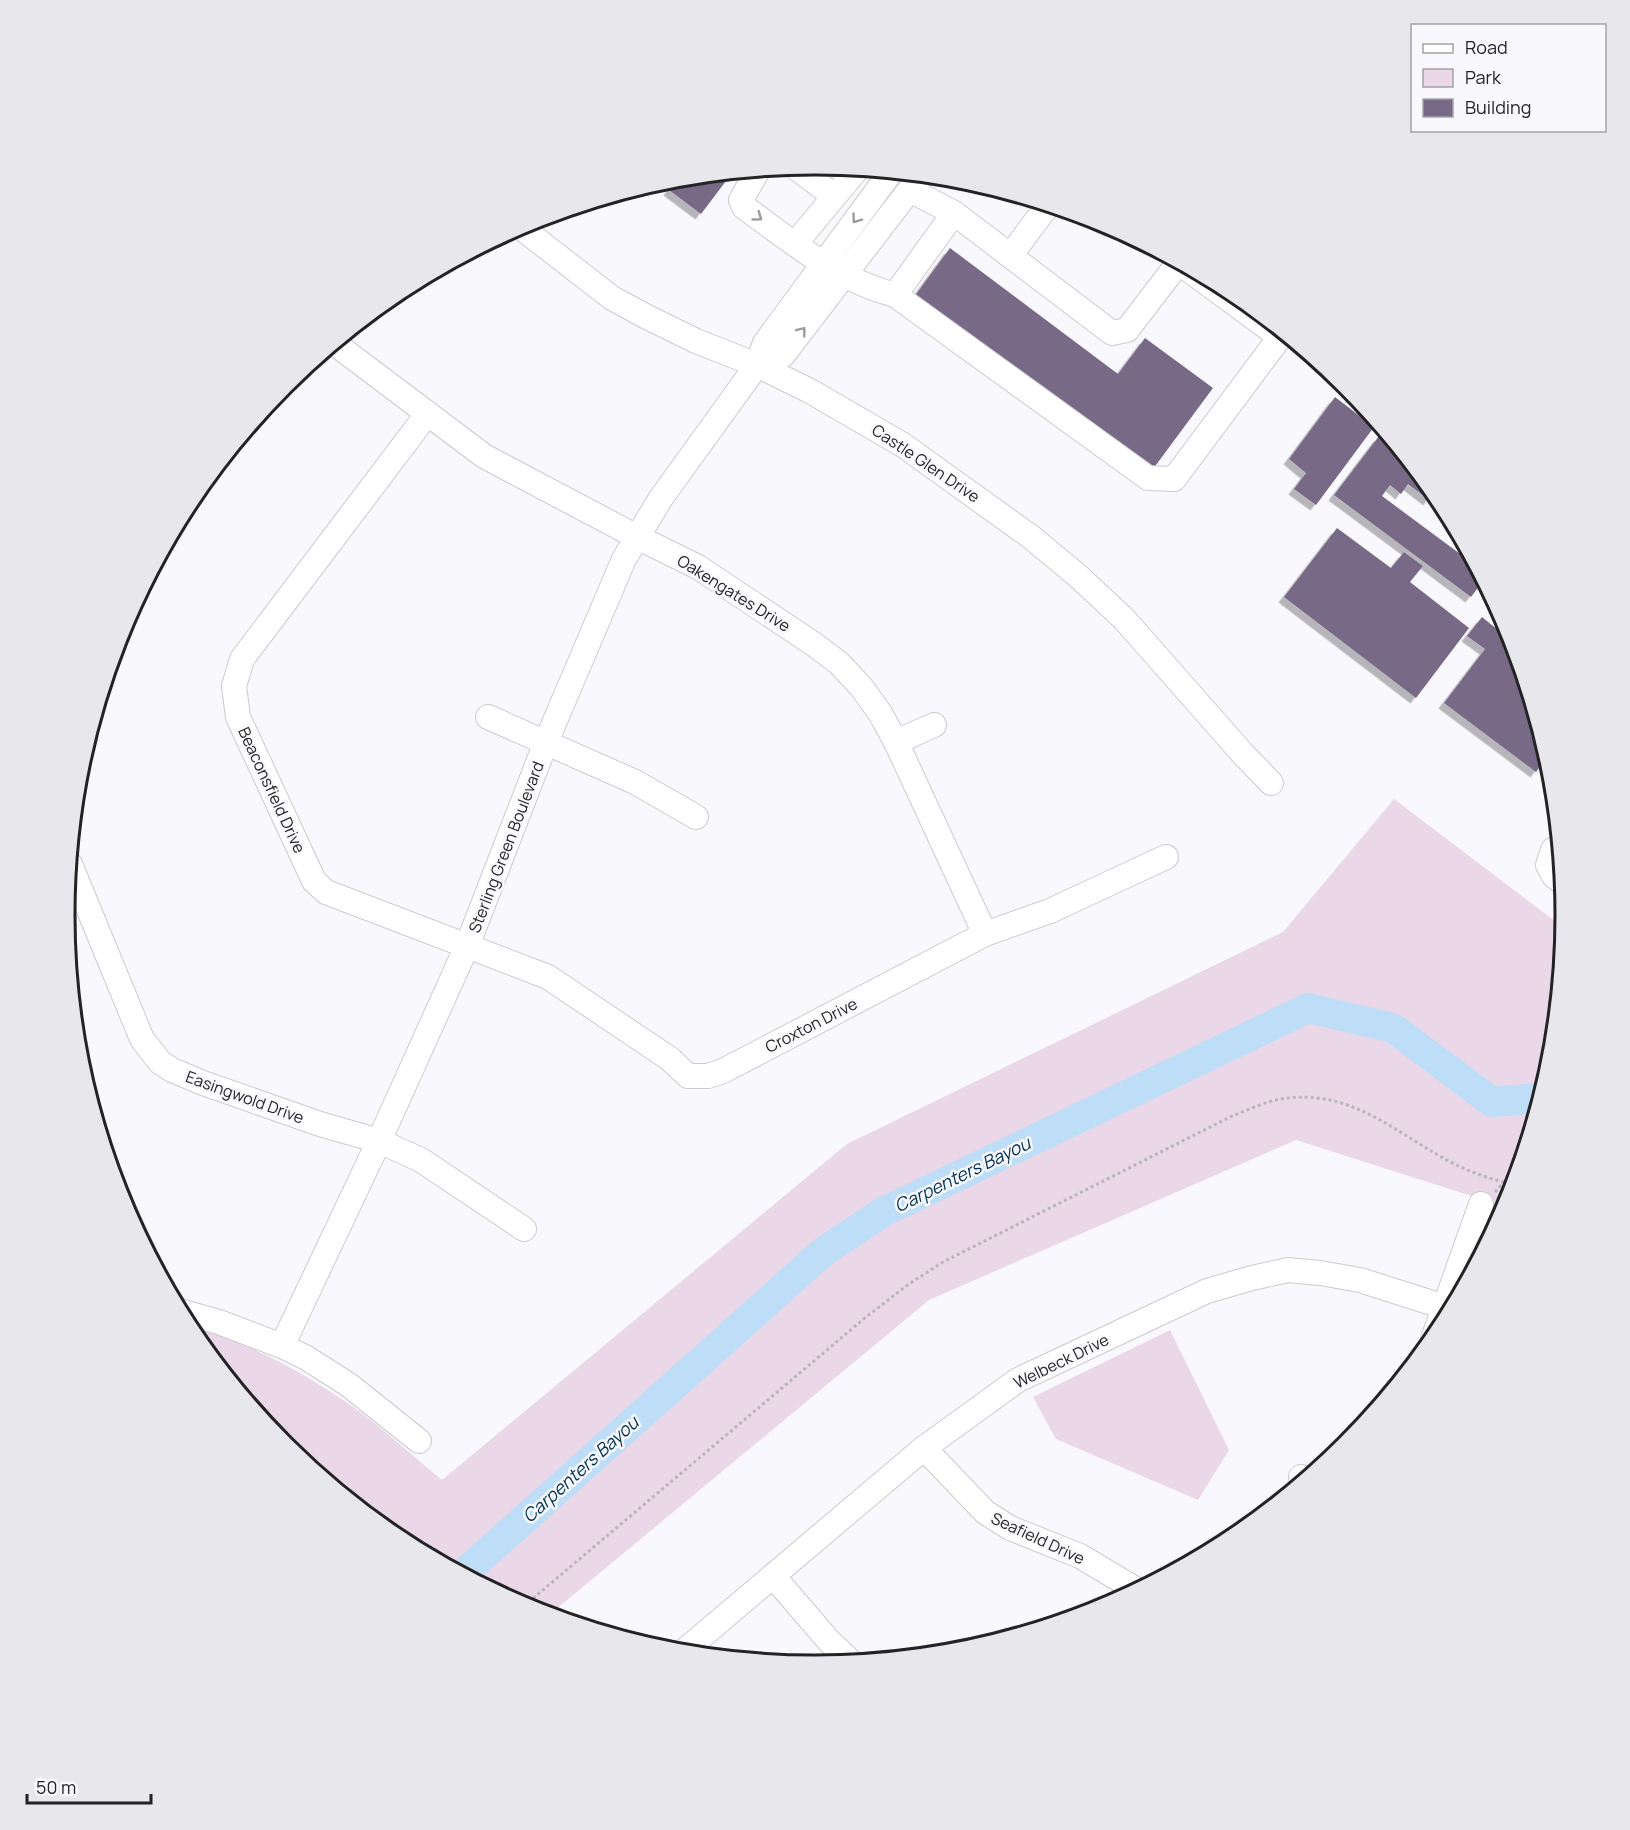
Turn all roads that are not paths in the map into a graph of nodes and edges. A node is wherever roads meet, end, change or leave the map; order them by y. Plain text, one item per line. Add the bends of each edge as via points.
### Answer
1 (807, 175) edge
2 (851, 176) edge
3 (753, 178) edge
4 (882, 179) edge
5 (916, 183) edge
6 (834, 196) junction
7 (1043, 211) edge
8 (954, 213) junction
9 (528, 233) edge
10 (795, 244) junction
11 (1010, 256) junction
12 (823, 264) junction
13 (1175, 269) edge
14 (844, 277) junction
15 (895, 295) junction
16 (1278, 339) edge
17 (340, 348) edge
18 (757, 365) junction
19 (428, 413) junction
20 (636, 537) junction
21 (488, 717) dead end
22 (934, 725) dead end
23 (546, 742) junction
24 (896, 742) junction
25 (1270, 783) dead end
26 (696, 817) dead end
27 (1552, 853) edge
28 (1166, 857) dead end
29 (1553, 875) edge
30 (76, 882) edge
31 (985, 934) junction
32 (467, 946) junction
33 (379, 1141) junction
34 (1481, 1204) dead end
35 (524, 1229) dead end
36 (1455, 1287) edge
37 (1443, 1306) edge
38 (193, 1315) edge
39 (282, 1346) junction
40 (418, 1441) dead end
41 (924, 1448) junction
42 (773, 1576) junction
43 (1129, 1585) edge
44 (693, 1645) edge
45 (842, 1654) edge

1 - 6 street
2 - 6 street
3 -> 10 street via 741,200 744,207
4 -> 12 street, Sterling Green Boulevard
5 - 8 street
5 - 14 street
6 - 10 street
7 - 11 street
8 - 11 street
8 - 15 street
9 - 18 street, Castle Glen Drive via 612,298 696,341
10 - 12 street
11 - 13 street via 1112,333 1127,330
12 - 14 street
12 - 18 street, Sterling Green Boulevard via 765,343
14 - 15 street
18 -> 14 street via 783,355
15 - 16 street via 1148,478 1174,479
17 - 19 street, Oakengates Drive
18 - 20 street, Sterling Green Boulevard
18 - 25 street, Castle Glen Drive via 903,445 1031,537 1124,619
19 - 20 street, Oakengates Drive via 484,456
19 - 32 street, Beaconsfield Drive via 242,659 234,686 238,717 314,881 326,892
20 - 23 street, Sterling Green Boulevard
20 - 24 street, Oakengates Drive via 698,567 840,664 880,713
21 - 23 street
22 - 24 street
23 - 26 street via 635,782
23 - 32 street, Sterling Green Boulevard
24 - 31 street, Oakengates Drive
27 - 29 street via 1548,865
28 - 31 street, Croxton Drive via 1050,911
30 - 33 street, Easingwold Drive via 142,1039 160,1062 204,1083
31 - 32 street, Croxton Drive via 723,1071 688,1077 670,1059 548,978
32 - 33 street, Sterling Green Boulevard
33 - 35 street, Easingwold Drive via 421,1160
33 - 39 street, Sterling Green Boulevard
34 - 36 street
37 - 41 street, Welbeck Drive via 1360,1280 1320,1273 1288,1270 1252,1278 1207,1291 1018,1380
38 - 39 street
39 - 40 street via 349,1385
41 - 42 street, Welbeck Drive
41 - 43 street, Seafield Drive via 985,1512 1010,1528 1080,1556
42 - 44 street, Welbeck Drive
42 - 45 street

